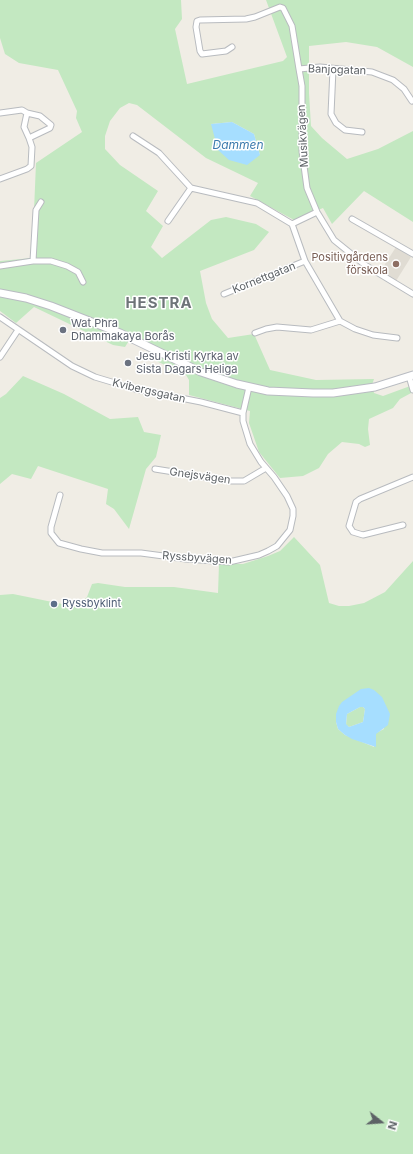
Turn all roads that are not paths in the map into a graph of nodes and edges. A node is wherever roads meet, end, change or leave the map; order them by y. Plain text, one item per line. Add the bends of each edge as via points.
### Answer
1 (232, 47) dead end
2 (299, 69) junction
3 (333, 69) junction
4 (412, 101) edge
5 (0, 113) edge
6 (27, 113) junction
7 (362, 132) dead end
8 (132, 136) dead end
9 (28, 138) junction
10 (0, 179) edge
11 (191, 188) junction
12 (41, 202) dead end
13 (317, 212) junction
14 (352, 219) dead end
15 (168, 221) dead end
16 (292, 224) junction
17 (413, 254) edge
18 (33, 261) junction
19 (305, 262) junction
20 (0, 266) edge
21 (83, 282) dead end
22 (0, 293) edge
23 (224, 294) dead end
24 (413, 294) edge
25 (0, 317) edge
26 (340, 321) junction
27 (18, 330) junction
28 (255, 333) dead end
29 (397, 338) dead end
30 (0, 357) edge
31 (411, 375) edge
32 (249, 387) junction
33 (413, 390) edge
34 (243, 413) junction
35 (266, 468) junction
36 (155, 469) dead end
37 (413, 477) edge
38 (60, 495) dead end
39 (402, 525) dead end

1 - 2 street, Musikvägen via 226,51 202,54 196,27 198,21 246,20 283,8 292,26
2 - 3 street, Banjogatan
2 - 13 street, Musikvägen via 302,86 302,151 307,188
3 - 4 street, Banjogatan via 383,75 404,89
3 - 7 street via 331,114 336,123 345,130
5 - 6 street via 22,110
6 - 9 street via 24,127
6 - 9 street via 40,116 51,125 50,128
8 - 11 street via 159,153
9 - 10 street via 32,147 31,166
11 - 15 street
11 - 16 street via 257,203
12 - 18 street via 36,210
13 - 16 street
13 - 24 street, Musikvägen via 334,240 366,265
14 - 17 street
16 - 19 street
18 - 20 street
18 - 21 street via 51,261 67,266 78,272
19 - 23 street, Kornettgatan
19 - 26 street
22 - 32 main road via 51,306 120,333 201,372
25 - 27 street, Kvibergsgatan
26 - 28 street via 311,330 277,327
26 - 29 street via 373,335
27 - 30 street
27 - 34 street, Kvibergsgatan via 72,366 112,383
31 - 32 main road via 375,387 334,393 268,391
31 - 33 street
32 - 34 street, Ryssbyvägen
34 - 35 street, Ryssbyvägen via 250,444
35 - 36 street, Gnejsvägen via 244,481 230,482
35 - 38 street, Ryssbyvägen via 287,496 293,509 290,530 277,546 268,551 229,562 141,553 102,553 59,543 51,533 51,527
37 - 39 street via 356,502 349,526 353,532 362,535

